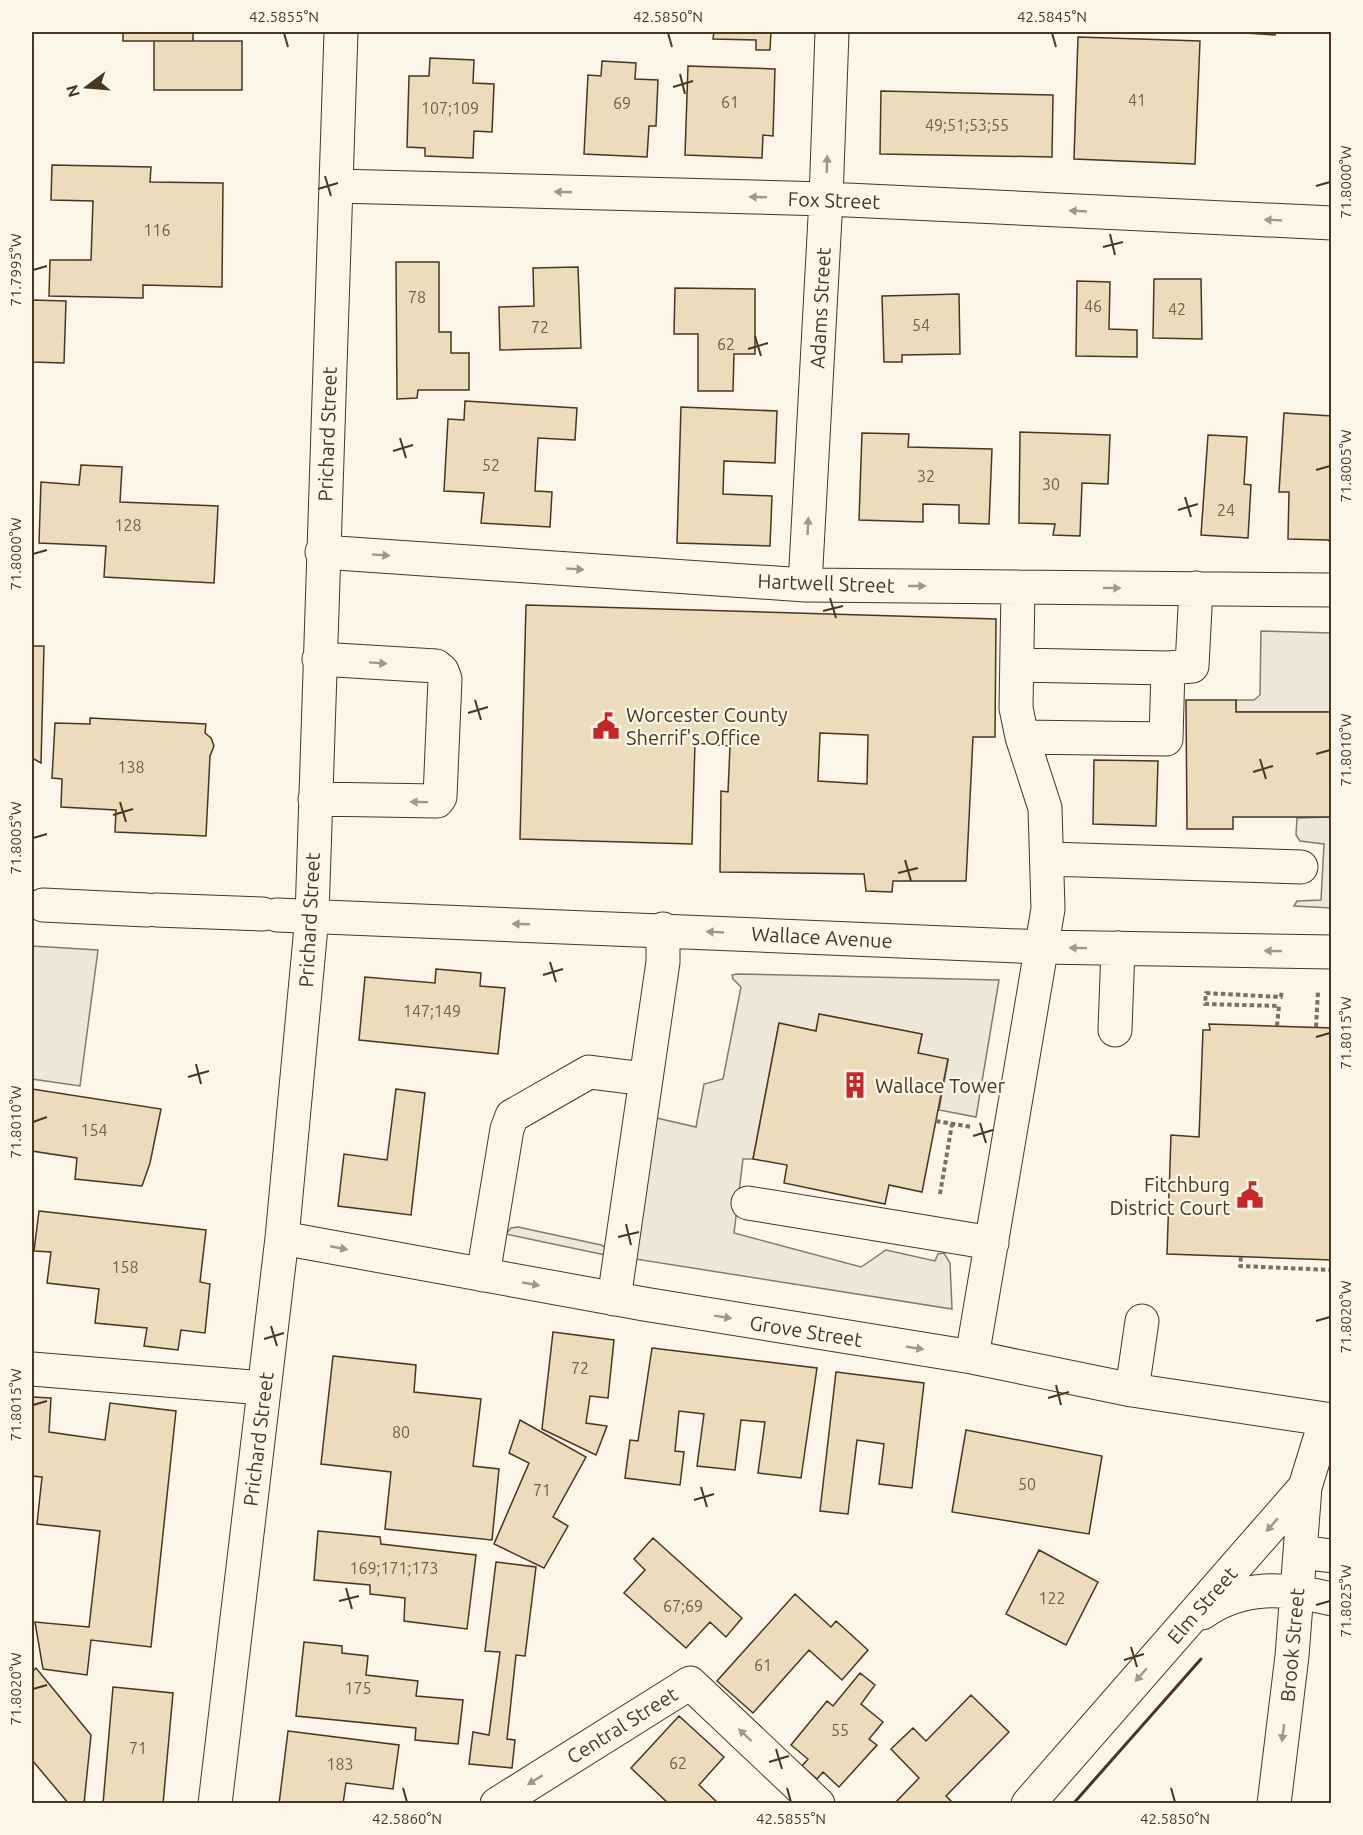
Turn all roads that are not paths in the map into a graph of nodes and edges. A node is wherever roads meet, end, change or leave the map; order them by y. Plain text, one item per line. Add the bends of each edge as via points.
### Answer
1 (341, 32) edge
2 (832, 32) edge
3 (336, 186) junction
4 (826, 199) junction
5 (1332, 223) edge
6 (322, 552) junction
7 (805, 585) junction
8 (1018, 586) junction
9 (1196, 588) junction
10 (1332, 590) edge
11 (319, 659) junction
12 (1017, 665) junction
13 (1168, 668) junction
14 (1022, 737) junction
15 (315, 799) junction
16 (1048, 859) junction
17 (1301, 867) dead end
18 (43, 905) dead end
19 (312, 916) junction
20 (663, 930) junction
21 (1043, 947) junction
22 (1118, 948) junction
23 (1332, 952) edge
24 (1115, 1030) dead end
25 (645, 1079) junction
26 (748, 1203) dead end
27 (282, 1238) junction
28 (992, 1243) junction
29 (483, 1275) junction
30 (614, 1299) junction
31 (1142, 1321) dead end
32 (972, 1357) junction
33 (32, 1369) edge
34 (264, 1388) junction
35 (1132, 1390) junction
36 (1329, 1419) edge
37 (1305, 1486) junction
38 (1316, 1554) edge
39 (1298, 1591) junction
40 (1332, 1599) edge
41 (1179, 1630) junction
42 (215, 1803) edge
43 (498, 1803) edge
44 (818, 1803) edge
45 (1028, 1803) edge
46 (1274, 1803) edge

1 - 3 street, Prichard Street
4 -> 2 street, Adams Street
4 -> 3 street, Fox Street
3 - 6 street, Prichard Street
5 -> 4 street, Fox Street
7 -> 4 street, Adams Street
6 -> 7 street, Hartwell Street
6 - 11 street, Prichard Street
7 -> 8 street, Hartwell Street
8 -> 9 street, Hartwell Street
8 - 12 street
9 - 10 street, Hartwell Street
9 - 13 street via 1192,666
11 - 15 street, Prichard Street
11 -> 15 street via 436,666 445,679 437,801
12 - 13 street
12 - 14 street via 1016,708
13 - 14 street via 1166,739
14 - 16 street via 1045,808
15 - 19 street, Prichard Street
16 - 17 street
16 - 21 street
18 - 19 street, Wallace Avenue
20 -> 19 street, Wallace Avenue
19 - 27 street, Prichard Street
21 -> 20 street, Wallace Avenue
20 - 25 street via 663,962
22 -> 21 street, Wallace Avenue
21 - 28 street
23 -> 22 street, Wallace Avenue
22 - 24 street
25 - 29 street via 589,1072 512,1116
25 - 30 street
26 - 28 street
27 -> 29 street, Grove Street
27 - 34 street, Prichard Street
28 - 32 street
29 -> 30 street, Grove Street
30 -> 32 street, Grove Street
31 - 35 street
32 - 35 street, Grove Street
33 - 34 street
34 - 42 street, Prichard Street
35 - 36 street, Grove Street
36 - 37 street, Elm Street
37 - 38 street, Brook Street
37 -> 41 street, Elm Street
38 - 39 street, Brook Street
39 - 40 street
39 - 41 street via 1241,1593 1217,1603
39 -> 46 street, Brook Street
41 -> 45 street, Elm Street
44 -> 43 street, Central Street via 690,1683

